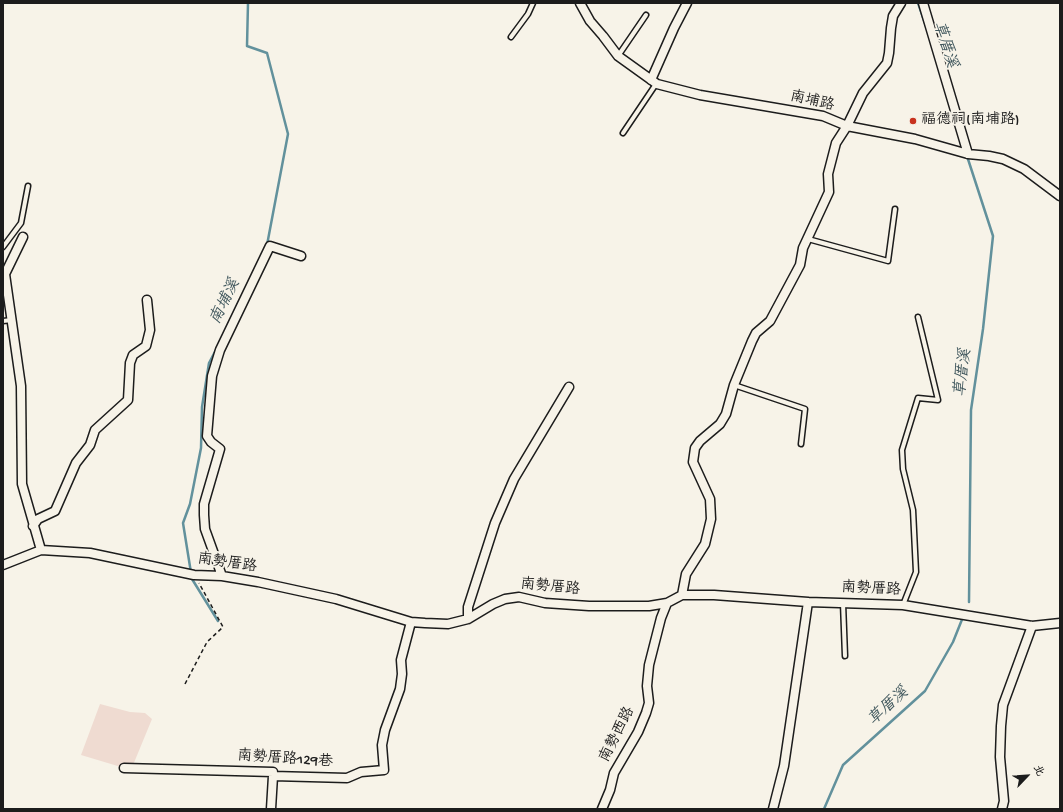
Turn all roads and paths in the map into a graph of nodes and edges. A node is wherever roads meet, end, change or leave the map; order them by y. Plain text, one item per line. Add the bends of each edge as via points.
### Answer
1 (533, 3) edge
2 (580, 3) edge
3 (687, 3) edge
4 (901, 3) edge
5 (923, 3) edge
6 (646, 15) dead end
7 (511, 37) dead end
8 (618, 56) junction
9 (654, 82) junction
10 (847, 126) junction
11 (622, 133) dead end
12 (968, 154) junction
13 (28, 186) dead end
14 (1060, 196) edge
15 (895, 209) dead end
16 (23, 237) dead end
17 (808, 239) junction
18 (3, 247) edge
19 (302, 256) dead end
20 (4, 272) edge
21 (146, 300) dead end
22 (918, 316) dead end
23 (12, 320) junction
24 (3, 321) edge
25 (734, 385) junction
26 (569, 387) dead end
27 (801, 444) dead end
28 (33, 526) junction
29 (41, 550) junction
30 (3, 565) edge
31 (194, 574) junction
32 (222, 576) junction
33 (682, 595) junction
34 (667, 602) junction
35 (808, 602) junction
36 (843, 603) junction
37 (903, 605) junction
38 (468, 619) junction
39 (411, 622) junction
40 (1060, 623) edge
41 (1032, 626) junction
42 (845, 656) dead end
43 (185, 684) dead end
44 (124, 768) dead end
45 (273, 776) junction
46 (271, 809) edge
47 (602, 809) edge
48 (772, 809) edge
49 (1002, 809) edge

1 - 7 lane
2 - 8 street, 南埔路 via 590,21
3 - 9 street via 674,28
4 - 10 street via 893,16 887,63 863,93
5 - 12 street
6 - 8 lane
8 - 9 street, 南埔路
9 - 10 street, 南埔路 via 700,95 823,116
9 - 11 lane
10 - 12 street, 南埔路
10 - 17 street via 836,143 828,174 829,192
12 - 14 street, 南埔路 via 1003,159 1024,170
13 - 18 lane via 21,223
15 - 17 lane via 888,261
16 - 20 street
17 - 25 street via 803,248 800,265 770,321 756,333
19 - 32 street via 270,246 220,350 212,376 207,436 220,449 204,504 204,515 205,529
20 - 23 street
21 - 28 street via 150,330 146,346 133,354 130,363 128,400 95,430 90,444 76,463 55,511 38,519
22 - 37 lane via 938,400 918,398 902,450 903,469 913,510 916,572
23 - 24 lane
23 - 28 street via 21,386 22,484
25 - 27 lane via 805,409
25 - 33 street via 726,414 720,424 695,448 693,462 710,499 711,519 705,544 686,574
26 - 38 street via 514,479 495,522 468,607
28 - 29 street
29 - 30 street, 南勢厝路
29 - 31 street, 南勢厝路 via 90,553
31 - 32 street, 南勢厝路
31 - 43 path via 222,627 207,642
32 - 39 street, 南勢厝路 via 336,599
33 - 34 street, 南勢厝路
33 - 35 street, 南勢厝路
34 - 38 street, 南勢厝路 via 649,606 589,606 519,597 493,604
34 - 47 street, 南勢西路 via 649,665 649,703 646,713 614,773
35 - 36 street, 南勢厝路
35 - 48 street via 784,766
36 - 37 street, 南勢厝路
36 - 42 lane
37 - 41 street, 南勢厝路
38 - 39 street, 南勢厝路 via 448,624
39 - 45 street, 南勢厝路129巷 via 401,660 400,689 382,745 384,770 361,772 347,778
40 - 41 street, 南勢厝路
41 - 49 street via 1003,705 1000,757 1004,801
44 - 45 street, 南勢厝路129巷 via 273,772
45 - 46 street

